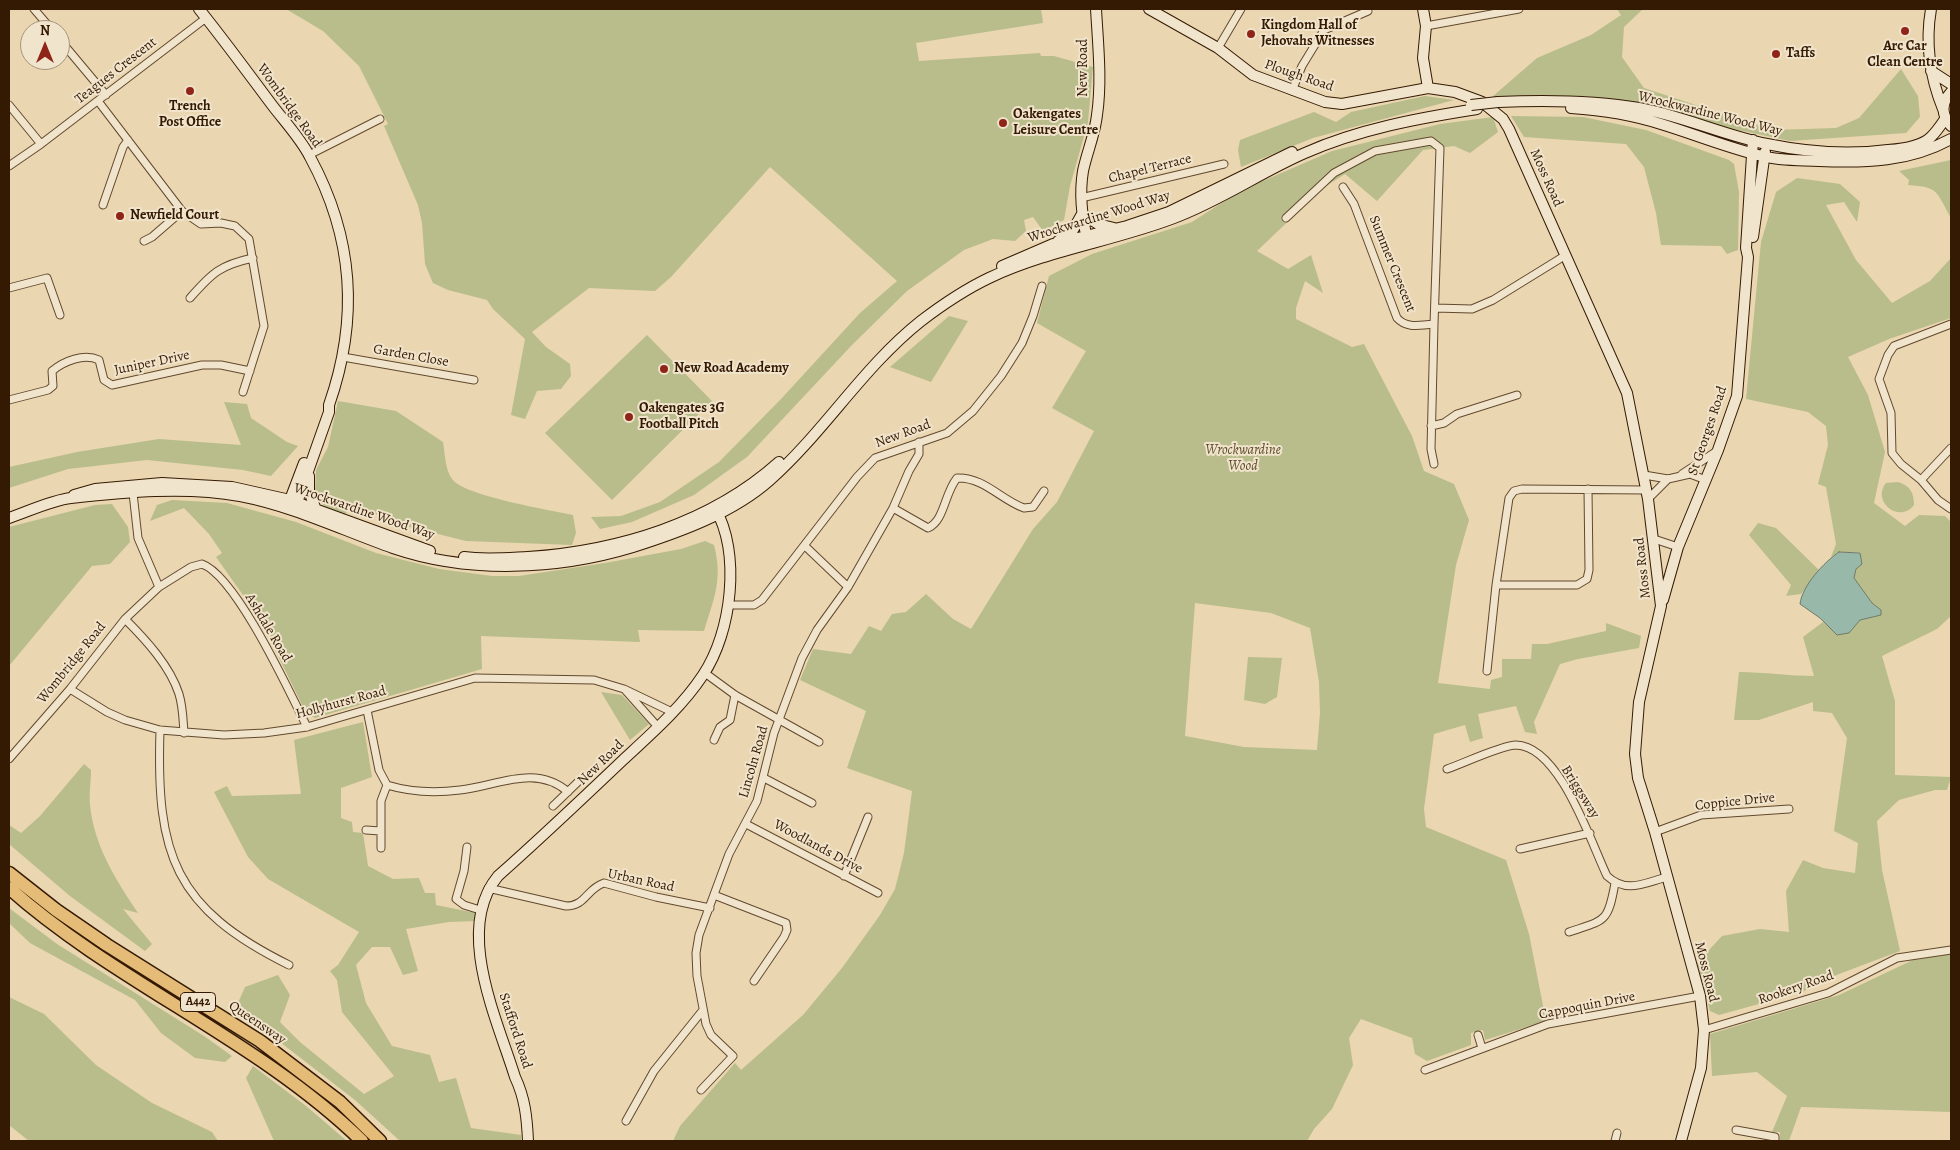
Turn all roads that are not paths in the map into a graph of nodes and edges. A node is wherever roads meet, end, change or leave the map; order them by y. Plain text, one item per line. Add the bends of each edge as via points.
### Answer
1 (34, 9) edge
2 (199, 9) edge
3 (1096, 9) edge
4 (1151, 9) edge
5 (1241, 9) edge
6 (1423, 9) edge
7 (1519, 9) edge
8 (1931, 9) edge
9 (1368, 11) dead end
10 (206, 18) junction
11 (43, 20) edge
12 (1426, 26) junction
13 (1218, 48) junction
14 (70, 52) edge
15 (1931, 71) junction
16 (1951, 84) edge
17 (1428, 88) junction
18 (1292, 91) junction
19 (1951, 92) edge
20 (106, 95) junction
21 (98, 101) junction
22 (9, 104) edge
23 (1501, 105) junction
24 (1474, 107) junction
25 (1946, 118) edge
26 (380, 119) dead end
27 (1951, 139) edge
28 (128, 140) junction
29 (1753, 140) junction
30 (41, 144) junction
31 (1766, 144) junction
32 (1750, 153) junction
33 (310, 155) junction
34 (1764, 157) junction
35 (1224, 164) dead end
36 (9, 166) edge
37 (1343, 187) dead end
38 (1081, 198) junction
39 (103, 205) dead end
40 (182, 212) junction
41 (1082, 214) junction
42 (1286, 218) dead end
43 (1116, 229) junction
44 (144, 241) dead end
45 (1087, 241) junction
46 (1053, 244) junction
47 (1566, 255) junction
48 (1748, 257) junction
49 (253, 258) junction
50 (1042, 286) dead end
51 (9, 288) edge
52 (190, 298) dead end
53 (1435, 308) junction
54 (60, 315) dead end
55 (1434, 324) junction
56 (1951, 324) edge
57 (344, 357) junction
58 (250, 371) junction
59 (474, 380) dead end
60 (243, 392) dead end
61 (1517, 395) dead end
62 (9, 400) edge
63 (329, 405) junction
64 (1431, 426) junction
65 (919, 442) junction
66 (1951, 448) edge
67 (1718, 450) junction
68 (1434, 464) dead end
69 (308, 470) junction
70 (1644, 475) junction
71 (1680, 475) junction
72 (1668, 479) junction
73 (1706, 480) junction
74 (1921, 480) junction
75 (1588, 489) junction
76 (1044, 491) dead end
77 (132, 493) junction
78 (1647, 495) junction
79 (71, 498) junction
80 (292, 505) junction
81 (893, 508) junction
82 (316, 510) junction
83 (716, 510) junction
84 (1951, 510) edge
85 (9, 518) edge
86 (1654, 539) junction
87 (805, 546) junction
88 (1678, 547) junction
89 (191, 567) joint
90 (1496, 585) junction
91 (159, 587) junction
92 (848, 587) junction
93 (728, 605) junction
94 (1661, 606) junction
95 (125, 619) junction
96 (1486, 671) dead end
97 (704, 673) junction
98 (70, 689) junction
99 (624, 689) junction
100 (735, 695) junction
101 (368, 710) junction
102 (672, 712) junction
103 (780, 719) junction
104 (307, 726) junction
105 (658, 727) junction
106 (160, 730) junction
107 (184, 733) junction
108 (714, 740) dead end
109 (820, 742) dead end
110 (9, 759) edge
111 (1447, 769) dead end
112 (764, 778) junction
113 (580, 780) dead end
114 (387, 785) junction
115 (568, 792) junction
116 (812, 803) dead end
117 (553, 806) dead end
118 (1789, 809) dead end
119 (868, 817) dead end
120 (746, 824) junction
121 (366, 830) dead end
122 (380, 831) junction
123 (1655, 832) junction
124 (1590, 833) junction
125 (467, 847) dead end
126 (381, 848) dead end
127 (1520, 849) dead end
128 (9, 861) edge
129 (9, 873) edge
130 (844, 876) junction
131 (1667, 877) junction
132 (1615, 883) junction
133 (9, 888) edge
134 (488, 888) junction
135 (878, 893) dead end
136 (9, 894) edge
137 (714, 895) junction
138 (710, 908) junction
139 (31, 910) junction
140 (56, 910) junction
141 (480, 910) junction
142 (480, 929) joint
143 (1569, 932) dead end
144 (1951, 950) edge
145 (289, 965) dead end
146 (754, 981) dead end
147 (1700, 996) junction
148 (703, 1010) junction
149 (1704, 1030) junction
150 (1478, 1035) dead end
151 (1482, 1048) junction
152 (1425, 1070) dead end
153 (701, 1090) dead end
154 (622, 1109) dead end
155 (630, 1113) junction
156 (626, 1122) dead end
157 (1736, 1130) dead end
158 (362, 1141) edge
159 (380, 1141) edge
160 (528, 1141) edge
161 (1681, 1141) edge
162 (1775, 1141) edge

1 - 11 street
2 - 10 main road, Wombridge Road
3 - 38 main road, New Road via 1099,55 1097,116
4 - 13 main road, Plough Road
5 - 13 street
6 - 12 main road
7 - 12 street
8 - 15 main road via 1927,48
9 - 18 street via 1324,30 1302,66
10 - 20 street, Teagues Crescent
10 - 33 main road, Wombridge Road
12 - 17 main road via 1423,58
13 - 18 main road, Plough Road via 1253,74
14 - 20 street
15 - 16 main road
15 - 25 main road
17 - 18 main road, Plough Road via 1342,104
17 - 47 main road, Moss Road via 1455,92 1482,102 1503,119
19 - 25 main road, Wrockwardine Wood Way via 1945,100
20 - 21 street, Teagues Crescent
21 - 28 street
21 - 30 street, Teagues Crescent
22 - 30 street
23 - 24 main road, Wrockwardine Wood Way, bridge
23 - 29 main road, Wrockwardine Wood Way via 1551,100 1640,108
23 - 32 main road, Wrockwardine Wood Way via 1580,108 1618,114 1658,123
24 - 43 main road, Wrockwardine Wood Way via 1376,123 1304,146 1169,212
24 - 45 main road, Wrockwardine Wood Way via 1417,119 1326,145 1181,216
25 - 31 main road, Wrockwardine Wood Way via 1930,138 1904,149 1832,152
26 - 33 street
27 - 34 main road, Wrockwardine Wood Way via 1914,155 1878,162
28 - 39 street
28 - 40 street
29 - 31 main road, Wrockwardine Wood Way
29 - 32 main road, St Georges Road
30 - 36 street, Teagues Crescent
31 - 34 main road, St Georges Road
32 - 34 main road, Wrockwardine Wood Way
32 - 48 main road, St Georges Road
33 - 57 main road, Wombridge Road via 341,232 349,305
34 - 48 main road, St Georges Road
35 - 38 street, Chapel Terrace
37 - 55 street, Summer Crescent via 1354,204 1397,318 1412,326
38 - 41 main road, New Road
40 - 44 street
40 - 49 street via 201,224 235,226 249,239
41 - 43 main road via 1098,224
41 - 45 main road, New Road
41 - 46 main road via 1073,230
42 - 53 street, Summer Crescent via 1334,173 1374,151 1431,141 1440,148
43 - 45 main road, Wrockwardine Wood Way
45 - 46 main road, Wrockwardine Wood Way
45 - 83 main road, Wrockwardine Wood Way via 1008,270 975,285 937,309 889,349 820,430 768,481
46 - 83 main road, Wrockwardine Wood Way via 971,282 915,319 887,343 786,456
47 - 53 street via 1493,300 1472,309
47 - 70 main road, Moss Road via 1627,393
48 - 67 main road, St Georges Road via 1737,396
49 - 52 street via 230,263 203,283
49 - 58 street via 264,326
50 - 65 street, New Road via 1022,343 987,395 952,430
51 - 54 street via 47,278
53 - 55 street, Summer Crescent
55 - 64 street, Summer Crescent
56 - 74 street via 1894,346 1879,379 1891,412 1892,453
57 - 59 street, Garden Close
57 - 63 main road, Wombridge Road
58 - 60 street
58 - 62 street, Juniper Drive via 202,365 112,385 104,380 98,360 90,356 61,363 52,371 52,386 48,390
61 - 64 street
63 - 69 main road, Wombridge Road
63 - 80 main road, Wombridge Road via 324,410
64 - 68 street, Summer Crescent
65 - 81 street, Lincoln Road via 918,454
65 - 87 street, New Road via 875,458
66 - 74 street
67 - 71 street
67 - 73 main road, St Georges Road
69 - 80 main road, Wombridge Road
69 - 82 main road via 309,491
70 - 72 street
70 - 78 main road, Moss Road
71 - 72 street
71 - 73 street via 1690,474
72 - 78 street
73 - 88 main road, St Georges Road
74 - 84 street
75 - 78 street
75 - 90 street via 1514,491 1509,498
75 - 90 street via 1587,580 1577,585
76 - 81 street via 1033,507 1024,508 980,482 968,477 957,478 949,488 936,525 928,528
77 - 79 main road, Wrockwardine Wood Way
77 - 80 main road, Wrockwardine Wood Way via 217,492
77 - 91 street via 138,538
78 - 86 main road, Moss Road
79 - 80 main road, Wrockwardine Wood Way via 76,493 95,489 162,483 232,487
79 - 85 main road, Wrockwardine Wood Way
80 - 82 main road, Wrockwardine Wood Way
80 - 83 main road, Wrockwardine Wood Way via 397,549 445,561 491,566 548,564 631,548 678,531
81 - 92 street, Lincoln Road
82 - 83 main road, Wrockwardine Wood Way via 428,551 469,558 552,556 608,546
83 - 93 main road, New Road via 729,549
86 - 88 street
86 - 94 main road, Moss Road
87 - 92 street
87 - 93 street, New Road via 762,600 754,605
88 - 94 main road, St Georges Road
89 - 91 street, Wombridge Road
89 - 104 street, Ashdale Road via 202,564 218,572 268,648
90 - 96 street
91 - 95 street, Wombridge Road
92 - 103 street, Lincoln Road via 810,641
93 - 97 main road, New Road via 725,625
94 - 123 main road, Moss Road via 1639,702 1635,738 1638,778
95 - 98 street, Wombridge Road
95 - 107 street via 143,637 174,682 182,705
97 - 100 street
97 - 102 main road, New Road
98 - 106 street, Hollyhurst Road via 107,712
98 - 110 street, Wombridge Road
99 - 101 street, Hollyhurst Road via 594,680 475,678
99 - 102 street, Hollyhurst Road
99 - 105 street
100 - 103 street
100 - 108 street via 730,720 720,727
101 - 104 street, Hollyhurst Road
101 - 114 street via 379,770
102 - 105 main road, New Road
103 - 109 street
103 - 112 street, Lincoln Road
104 - 107 street, Hollyhurst Road via 264,733
105 - 134 main road, New Road
106 - 107 street, Hollyhurst Road
106 - 145 street via 162,822 170,854 188,888 213,918 243,941
111 - 124 street, Briggsway via 1515,745 1529,748 1542,756 1566,789
112 - 116 street
112 - 120 street, Lincoln Road
113 - 115 street
114 - 115 street via 403,790 459,790 509,778 544,780 560,785
114 - 122 street via 381,801
115 - 117 street
118 - 123 street, Coppice Drive via 1701,815
119 - 130 street
120 - 130 street, Woodlands Drive
120 - 137 street, Lincoln Road via 729,854
121 - 122 street
122 - 126 street
123 - 131 main road, Moss Road
124 - 127 street
124 - 132 street, Briggsway via 1606,876
125 - 141 street via 456,899
128 - 140 highway, A442
129 - 140 highway, Queensway / A442
130 - 135 street, Woodlands Drive
131 - 132 street via 1629,887
131 - 147 main road, Moss Road
132 - 143 street via 1610,910 1602,921
133 - 139 highway, Queensway / A442
134 - 138 street, Urban Road via 574,906 580,904 590,890 604,883
134 - 141 main road, New Road
136 - 139 highway, A442
137 - 138 street, Lincoln Road
137 - 146 street via 786,924 784,937
138 - 148 street, Lincoln Road via 696,953
139 - 158 highway, Queensway / A442 via 288,1079
140 - 159 highway, Queensway / A442 via 260,1041 340,1102
141 - 142 main road, New Road
142 - 160 main road, Stafford Road via 482,971 523,1096
144 - 149 street, Rookery Road via 1898,958 1828,993
147 - 149 main road, Moss Road
147 - 151 street, Cappoquin Drive via 1548,1024
148 - 153 street, Lincoln Road via 711,1035 733,1056
148 - 155 street via 654,1071
149 - 161 main road, Moss Road via 1701,1068
150 - 151 street
151 - 152 street, Cappoquin Drive
154 - 155 street
155 - 156 street
157 - 162 street via 1775,1137

